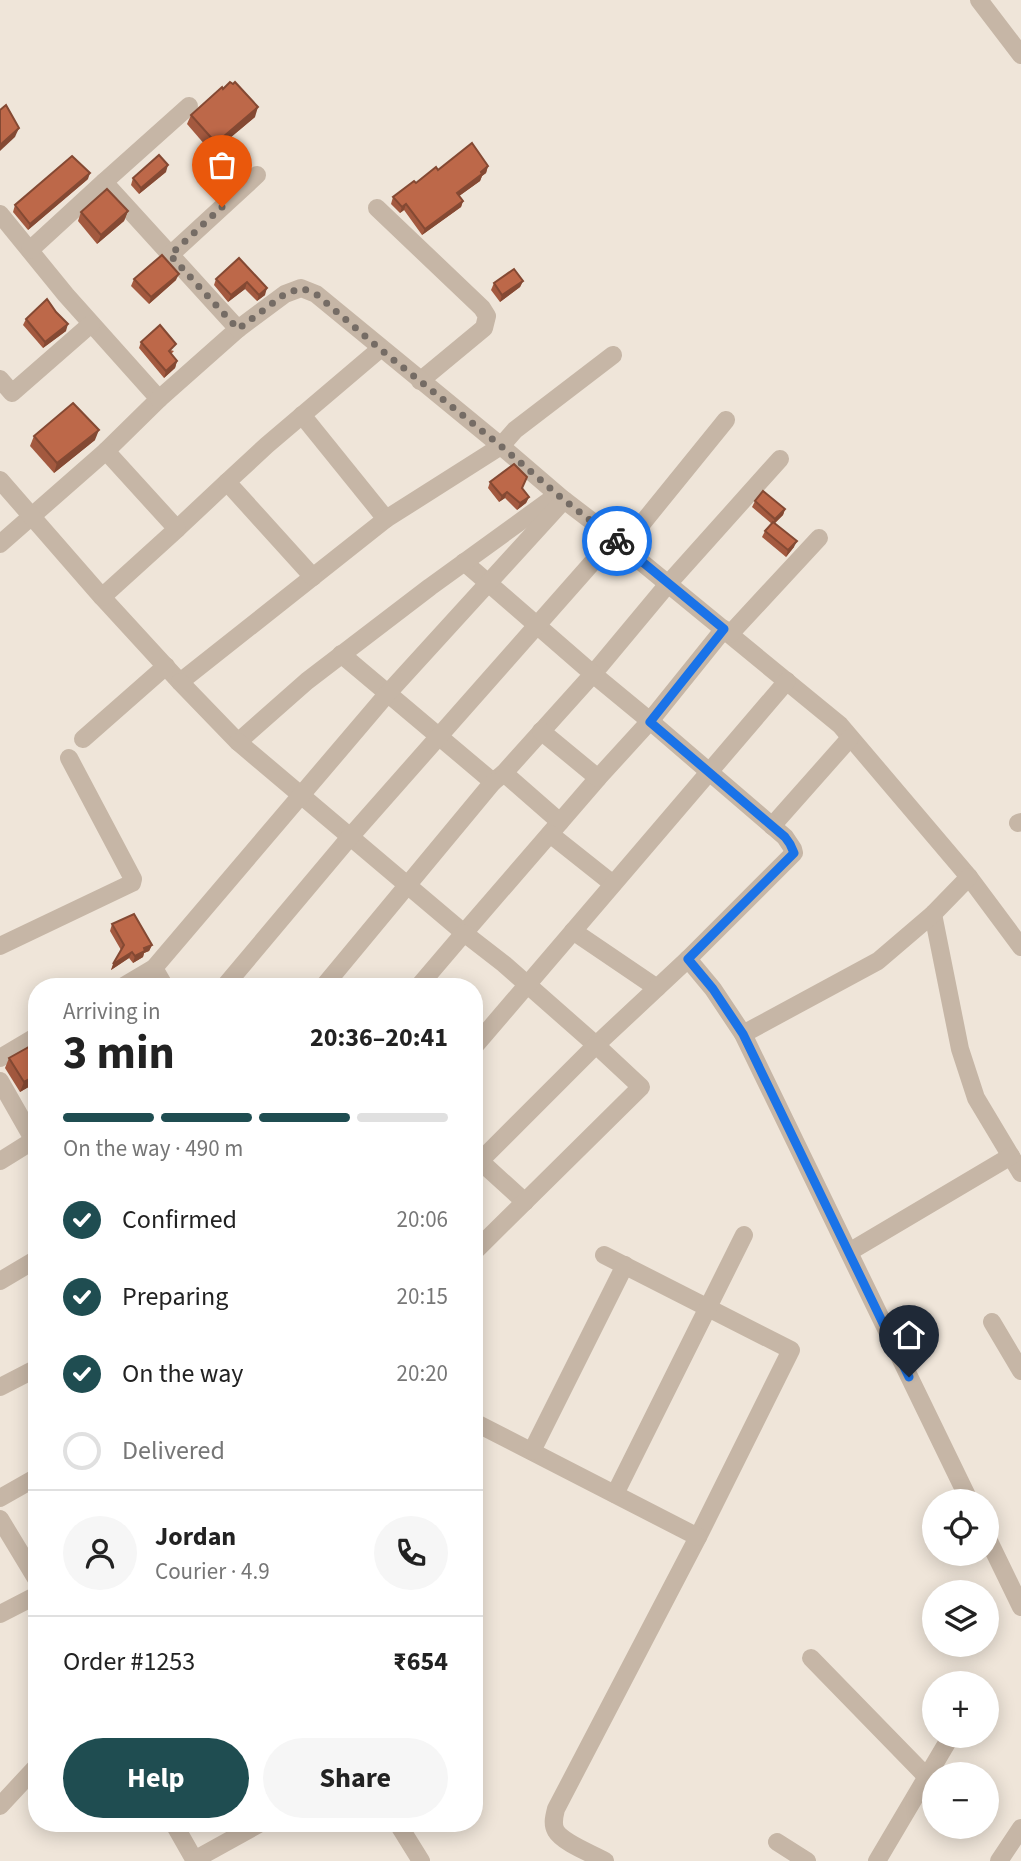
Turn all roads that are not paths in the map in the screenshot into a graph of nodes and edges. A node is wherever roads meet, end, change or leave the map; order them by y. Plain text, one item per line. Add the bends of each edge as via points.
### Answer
1 (979, 0) edge
2 (1021, 55) edge
3 (189, 106) dead end
4 (257, 175) dead end
5 (104, 182) junction
6 (377, 208) dead end
7 (0, 214) edge
8 (30, 250) junction
9 (170, 255) junction
10 (91, 324) junction
11 (238, 329) junction
12 (380, 349) junction
13 (613, 355) dead end
14 (420, 381) junction
15 (4, 392) edge
16 (159, 399) junction
17 (302, 415) junction
18 (726, 420) dead end
19 (501, 446) junction
20 (106, 451) junction
21 (780, 459) dead end
22 (0, 480) edge
23 (227, 482) junction
24 (561, 497) junction
25 (32, 516) junction
26 (386, 519) junction
27 (177, 529) junction
28 (818, 538) dead end
29 (618, 543) junction
30 (0, 544) edge
31 (464, 562) junction
32 (313, 577) junction
33 (487, 582) junction
34 (668, 584) junction
35 (102, 597) junction
36 (536, 624) junction
37 (727, 631) junction
38 (341, 654) junction
39 (166, 666) junction
40 (593, 674) junction
41 (787, 681) junction
42 (180, 682) junction
43 (388, 693) junction
44 (650, 722) junction
45 (541, 731) junction
46 (439, 735) junction
47 (850, 738) junction
48 (83, 739) dead end
49 (238, 742) junction
50 (69, 758) dead end
51 (709, 772) junction
52 (499, 777) junction
53 (598, 778) junction
54 (301, 796) junction
55 (772, 827) junction
56 (555, 828) junction
57 (349, 837) junction
58 (969, 877) junction
59 (613, 884) junction
60 (408, 886) junction
61 (933, 914) junction
62 (573, 930) junction
63 (464, 933) junction
64 (0, 946) edge
65 (1021, 947) edge
66 (688, 959) junction
67 (154, 968) junction
68 (137, 978) edge
69 (160, 978) edge
70 (232, 978) edge
71 (331, 978) edge
72 (426, 978) edge
73 (527, 985) junction
74 (657, 988) junction
75 (743, 1034) junction
76 (483, 1036) edge
77 (28, 1041) edge
78 (596, 1045) junction
79 (0, 1058) edge
80 (0, 1081) edge
81 (28, 1128) edge
82 (28, 1145) edge
83 (1011, 1156) junction
84 (483, 1158) edge
85 (0, 1161) edge
86 (483, 1169) edge
87 (1021, 1173) edge
88 (525, 1202) junction
89 (744, 1235) dead end
90 (483, 1243) edge
91 (849, 1252) junction
92 (604, 1255) dead end
93 (28, 1264) edge
94 (625, 1265) junction
95 (0, 1281) edge
96 (708, 1308) junction
97 (992, 1321) dead end
98 (1021, 1371) edge
99 (28, 1373) edge
100 (0, 1387) edge
101 (483, 1427) edge
102 (531, 1451) junction
103 (28, 1482) edge
104 (964, 1489) edge
105 (615, 1494) junction
106 (0, 1497) edge
107 (0, 1519) edge
108 (698, 1537) junction
109 (999, 1562) edge
110 (28, 1565) edge
111 (28, 1599) edge
112 (1021, 1607) edge
113 (0, 1614) edge
114 (811, 1658) dead end
115 (922, 1772) edge
116 (28, 1776) edge
117 (922, 1785) edge
118 (0, 1806) edge
119 (1021, 1828) edge
120 (179, 1832) edge
121 (245, 1832) edge
122 (403, 1832) edge
123 (777, 1842) dead end
124 (195, 1860) edge
125 (421, 1861) edge
126 (605, 1861) edge
127 (807, 1861) edge
128 (877, 1861) edge
129 (999, 1861) edge

1 - 2 street
3 - 5 street
4 - 9 street
5 - 8 street
5 - 9 street
6 - 14 street via 487,316 485,328
7 - 8 street
8 - 10 street
9 - 11 street
10 - 15 street
10 - 16 street
11 - 12 street via 285,294 301,288 316,294
11 - 16 street
12 - 14 street
12 - 17 street
13 - 19 street via 515,430
14 - 19 street
16 - 20 street
17 - 23 street
17 - 26 street
18 - 29 street
19 - 24 street
19 - 26 street
20 - 25 street
20 - 27 street
21 - 34 street
22 - 25 street
23 - 27 street
23 - 32 street
24 - 29 street
24 - 31 street
24 - 33 street
25 - 30 street
25 - 35 street
26 - 32 street
27 - 35 street
28 - 37 street
29 - 34 street
29 - 36 street
31 - 33 street
31 - 38 street
32 - 42 street
33 - 36 street
33 - 43 street
34 - 37 street
34 - 40 street
35 - 39 street
36 - 40 street
36 - 46 street
37 - 41 street
37 - 44 street
38 - 43 street
38 - 49 street
39 - 42 street
39 - 48 street
40 - 44 street
40 - 45 street
41 - 47 street
41 - 51 street
42 - 49 street
43 - 46 street
43 - 54 street
44 - 51 street
44 - 53 street
45 - 52 street
45 - 53 street
46 - 52 street
46 - 57 street
47 - 55 street
47 - 58 street
49 - 54 street
50 - 64 street via 132,883
51 - 55 street
51 - 59 street
52 - 56 street
52 - 60 street
53 - 56 street
54 - 57 street
54 - 67 street
55 - 66 street via 794,853
56 - 59 street
56 - 63 street
57 - 60 street
57 - 70 street
58 - 61 street
58 - 65 street
59 - 62 street
60 - 63 street
60 - 71 street
61 - 75 street via 878,961
61 - 83 street via 960,1049 976,1098
62 - 73 street
62 - 74 street
63 - 72 street
63 - 73 street
66 - 74 street
66 - 75 street
67 - 68 street
67 - 69 street
73 - 76 street
73 - 78 street
74 - 78 street
75 - 91 street
77 - 79 street
78 - 84 street
78 - 88 street via 641,1087
80 - 81 street
82 - 85 street
83 - 87 street
83 - 91 street
86 - 88 street
88 - 90 street
89 - 96 street
91 - 104 street
92 - 94 street
93 - 95 street
94 - 96 street
94 - 102 street
96 - 105 street
96 - 108 street via 791,1350
97 - 98 street
99 - 100 street
101 - 102 street
102 - 105 street
103 - 106 street
105 - 108 street
107 - 110 street
108 - 126 street via 553,1819 562,1838
109 - 112 street
111 - 113 street
114 - 115 street
116 - 118 street
117 - 128 street
119 - 129 street
120 - 124 street
121 - 124 street
122 - 125 street
123 - 127 street

